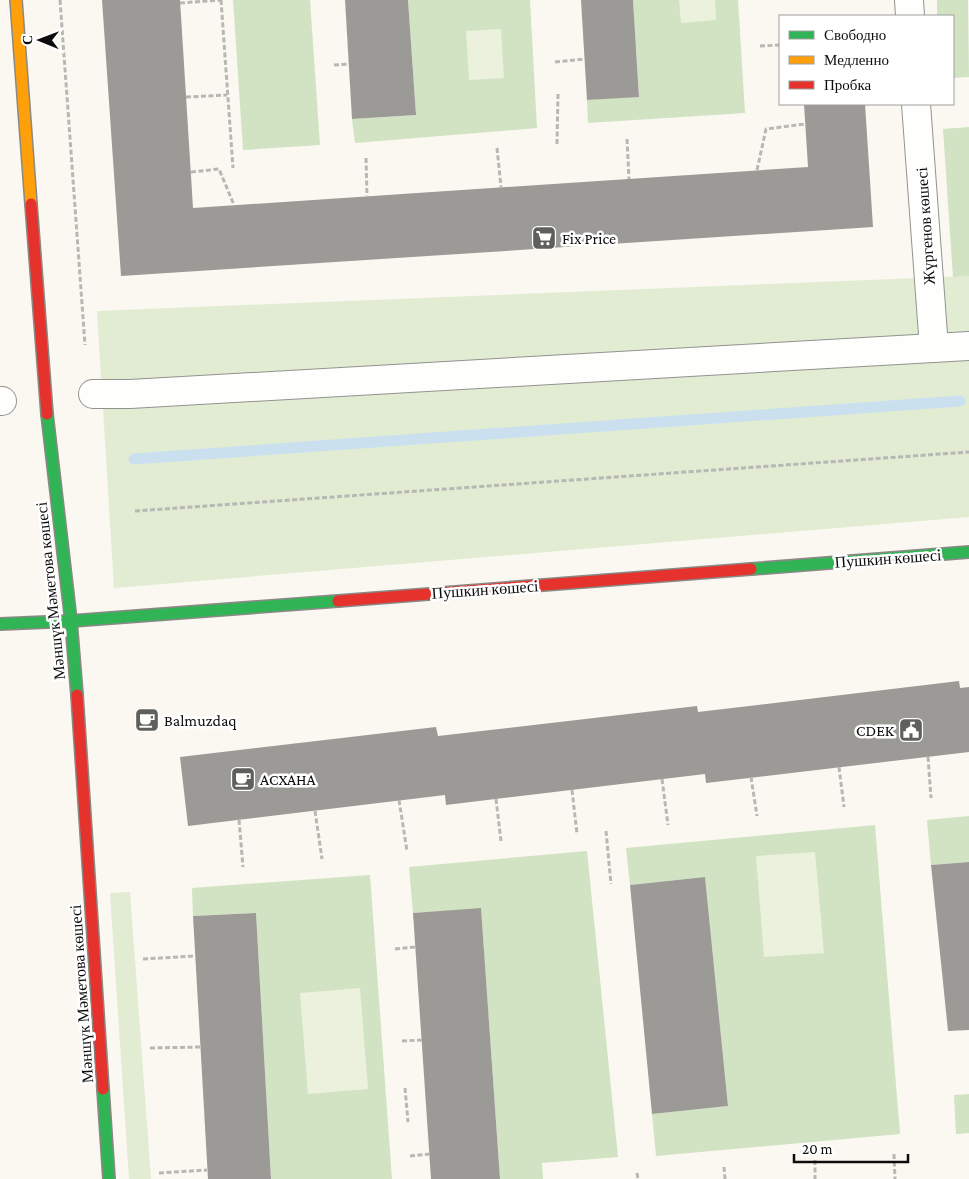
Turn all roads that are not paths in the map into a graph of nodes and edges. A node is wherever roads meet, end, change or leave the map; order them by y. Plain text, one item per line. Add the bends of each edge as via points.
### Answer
1 (16, 0) edge
2 (909, 0) edge
3 (910, 15) edge
4 (916, 105) edge
5 (969, 346) edge
6 (934, 348) junction
7 (93, 394) dead end
8 (969, 552) edge
9 (71, 621) junction
10 (0, 624) edge
11 (109, 1179) edge

1 - 9 street, Мәншүк Мәметова көшесі via 44,390
2 - 3 street
4 - 6 street, Жүргенов көшесі
5 - 6 street
6 - 7 street via 139,394
8 - 9 street, Пушкин көшесі
9 - 10 street, Пушкин көшесі
9 - 11 street, Мәншүк Мәметова көшесі

